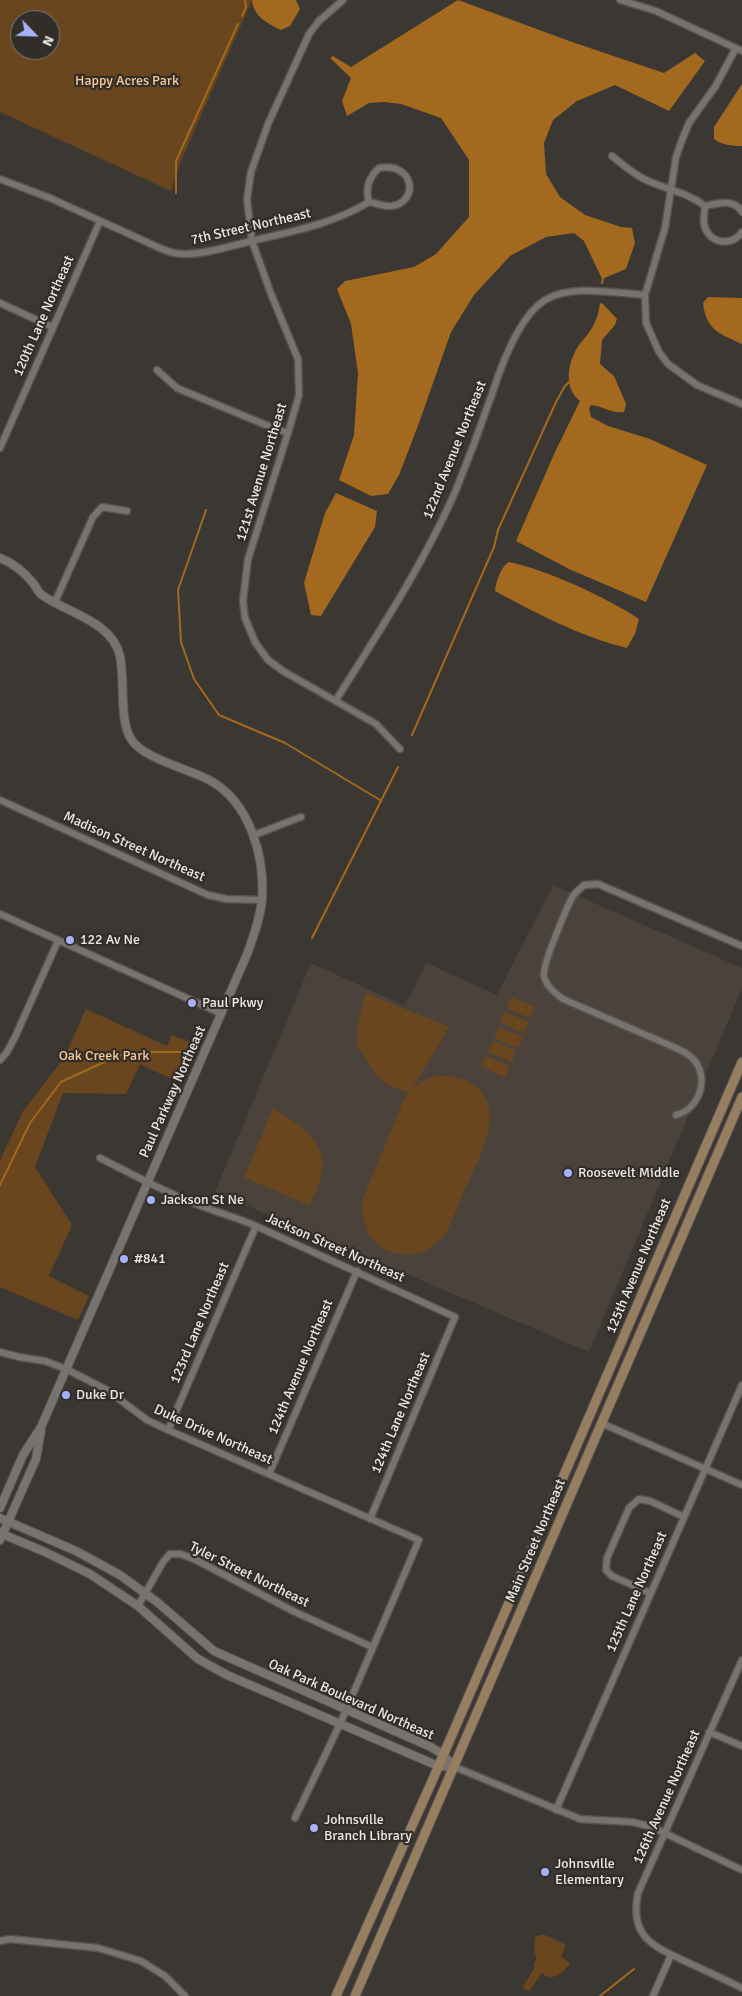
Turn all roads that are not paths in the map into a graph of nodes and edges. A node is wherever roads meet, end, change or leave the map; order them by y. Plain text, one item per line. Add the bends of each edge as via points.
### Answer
1 (342, 0) edge
2 (620, 0) edge
3 (739, 50) edge
4 (612, 156) dead end
5 (0, 180) edge
6 (672, 189) junction
7 (369, 202) junction
8 (706, 206) junction
9 (742, 212) edge
10 (100, 221) junction
11 (742, 232) edge
12 (252, 241) junction
13 (645, 295) junction
14 (0, 303) edge
15 (52, 326) junction
16 (157, 370) dead end
17 (742, 404) edge
18 (288, 433) junction
19 (0, 446) edge
20 (127, 511) dead end
21 (0, 558) edge
22 (55, 602) junction
23 (336, 700) junction
24 (400, 749) dead end
25 (0, 800) edge
26 (301, 817) dead end
27 (254, 835) junction
28 (262, 900) junction
29 (0, 914) edge
30 (58, 941) junction
31 (742, 946) edge
32 (220, 1014) junction
33 (0, 1060) edge
34 (742, 1062) edge
35 (742, 1097) edge
36 (676, 1115) dead end
37 (100, 1158) dead end
38 (147, 1182) junction
39 (256, 1226) junction
40 (357, 1271) junction
41 (455, 1317) joint
42 (0, 1352) edge
43 (66, 1369) junction
44 (742, 1385) edge
45 (601, 1423) junction
46 (41, 1427) junction
47 (168, 1430) junction
48 (573, 1454) joint
49 (706, 1468) junction
50 (269, 1474) junction
51 (742, 1485) edge
52 (0, 1508) edge
53 (684, 1517) junction
54 (0, 1518) edge
55 (370, 1519) junction
56 (9, 1521) junction
57 (1, 1536) edge
58 (650, 1593) junction
59 (146, 1594) junction
60 (138, 1606) junction
61 (372, 1647) junction
62 (742, 1660) edge
63 (346, 1711) junction
64 (340, 1724) junction
65 (709, 1732) junction
66 (742, 1746) edge
67 (442, 1754) junction
68 (438, 1766) junction
69 (454, 1767) junction
70 (556, 1810) junction
71 (295, 1818) dead end
72 (665, 1833) junction
73 (742, 1870) edge
74 (0, 1941) edge
75 (671, 1955) junction
76 (742, 1988) edge
77 (185, 1996) edge
78 (336, 1996) edge
79 (355, 1996) edge
80 (653, 1996) edge

1 - 12 street, 121st Avenue Northeast via 309,34 258,150 247,199
2 - 3 street via 656,11
3 - 6 street via 686,131 676,157
4 - 6 street via 636,175
5 - 10 street, 7th Street Northeast
6 - 8 street
6 - 13 street via 665,228
7 - 7 street via 391,206 405,200 408,180 403,172 395,167 379,168 369,179
7 - 12 street, 7th Street Northeast via 334,220
8 - 9 street via 731,203
8 - 11 street via 704,222 713,238 722,242 732,241
10 - 12 street, 7th Street Northeast via 162,249 181,254 195,254
10 - 15 street, 120th Lane Northeast
12 - 18 street, 121st Avenue Northeast via 298,359 299,395
13 - 17 street via 646,323 668,364 697,385
13 - 23 street, 122nd Avenue Northeast via 571,290 544,300 531,314 506,354 456,490 436,531
14 - 15 street
15 - 19 street, 120th Lane Northeast
16 - 18 street via 177,388
18 - 23 street, 121st Avenue Northeast via 248,560 243,601 245,618 255,642 268,660
20 - 22 street via 102,507 93,517
21 - 22 street, Paul Parkway Northeast via 21,570 40,594
22 - 27 street, Paul Parkway Northeast via 98,626 114,641 120,656 124,717 130,738 153,756 210,780 227,792 240,807
23 - 24 street, 121st Avenue Northeast via 376,724
25 - 28 street, Madison Street Northeast via 208,894 226,899
26 - 27 street
27 - 28 street, Paul Parkway Northeast
28 - 32 street, Paul Parkway Northeast via 248,952
29 - 30 street
30 - 32 street
30 - 33 street via 15,1037
31 - 36 street via 598,884 584,885 574,895 548,956 545,980 563,999 676,1048 695,1062 700,1071 699,1095 694,1106
32 - 38 street, Paul Parkway Northeast
34 - 48 main road, 125th Avenue Northeast
35 - 45 main road, Main Street Northeast
37 - 38 street, Paul Parkway Northeast
38 - 39 street, Jackson Street Northeast
38 - 43 street, Paul Parkway Northeast
39 - 40 street, Jackson Street Northeast
39 - 47 street, 123rd Lane Northeast
40 - 41 street, Jackson Street Northeast
40 - 50 street, 124th Avenue Northeast
41 - 55 street, 124th Lane Northeast
42 - 43 street, Duke Drive Northeast via 45,1361
43 - 46 street, Paul Parkway Northeast
43 - 47 street, Duke Drive Northeast via 107,1390 147,1420
44 - 49 street, 125th Lane Northeast
45 - 49 street
45 - 69 main road, Main Street Northeast
46 - 52 street, Paul Parkway Northeast via 23,1455
46 - 56 street, Paul Parkway Northeast via 36,1459
47 - 50 street, Duke Drive Northeast
48 - 67 main road, Main Street Northeast
49 - 51 street
49 - 53 street, 125th Lane Northeast
50 - 55 street, Duke Drive Northeast
53 - 58 street, 125th Lane Northeast
53 - 58 street via 639,1499 629,1508 607,1558 606,1570 612,1576
54 - 56 street, Oak Park Boulevard Northeast
55 - 61 street, Duke Drive Northeast via 419,1540
56 - 57 street, Paul Parkway Northeast
56 - 59 street, Oak Park Boulevard Northeast via 92,1558
57 - 60 street, Oak Park Boulevard Northeast via 45,1552 90,1574
58 - 70 street, 125th Lane Northeast
59 - 60 street, Tyler Street Northeast
59 - 61 street, Tyler Street Northeast via 163,1562 170,1554 181,1554
59 - 63 street, Oak Park Boulevard Northeast via 214,1651
60 - 64 street, Oak Park Boulevard Northeast via 185,1649 213,1668
61 - 63 street
62 - 65 street, 126th Avenue Northeast
63 - 64 street
63 - 67 street, Oak Park Boulevard Northeast
64 - 68 street, Oak Park Boulevard Northeast
64 - 71 street
65 - 66 street
65 - 72 street, 126th Avenue Northeast
67 - 68 main road, Main Street Northeast
67 - 69 street, Oak Park Boulevard Northeast
68 - 69 street, Oak Park Boulevard Northeast
68 - 78 main road, Main Street Northeast
69 - 70 street
69 - 79 main road, Main Street Northeast
70 - 72 street via 580,1819 642,1824
72 - 73 street
72 - 75 street, 126th Avenue Northeast via 638,1893 635,1908 641,1931 652,1945
74 - 77 street via 10,1939 98,1948 141,1961 165,1976
75 - 76 street
75 - 80 street

